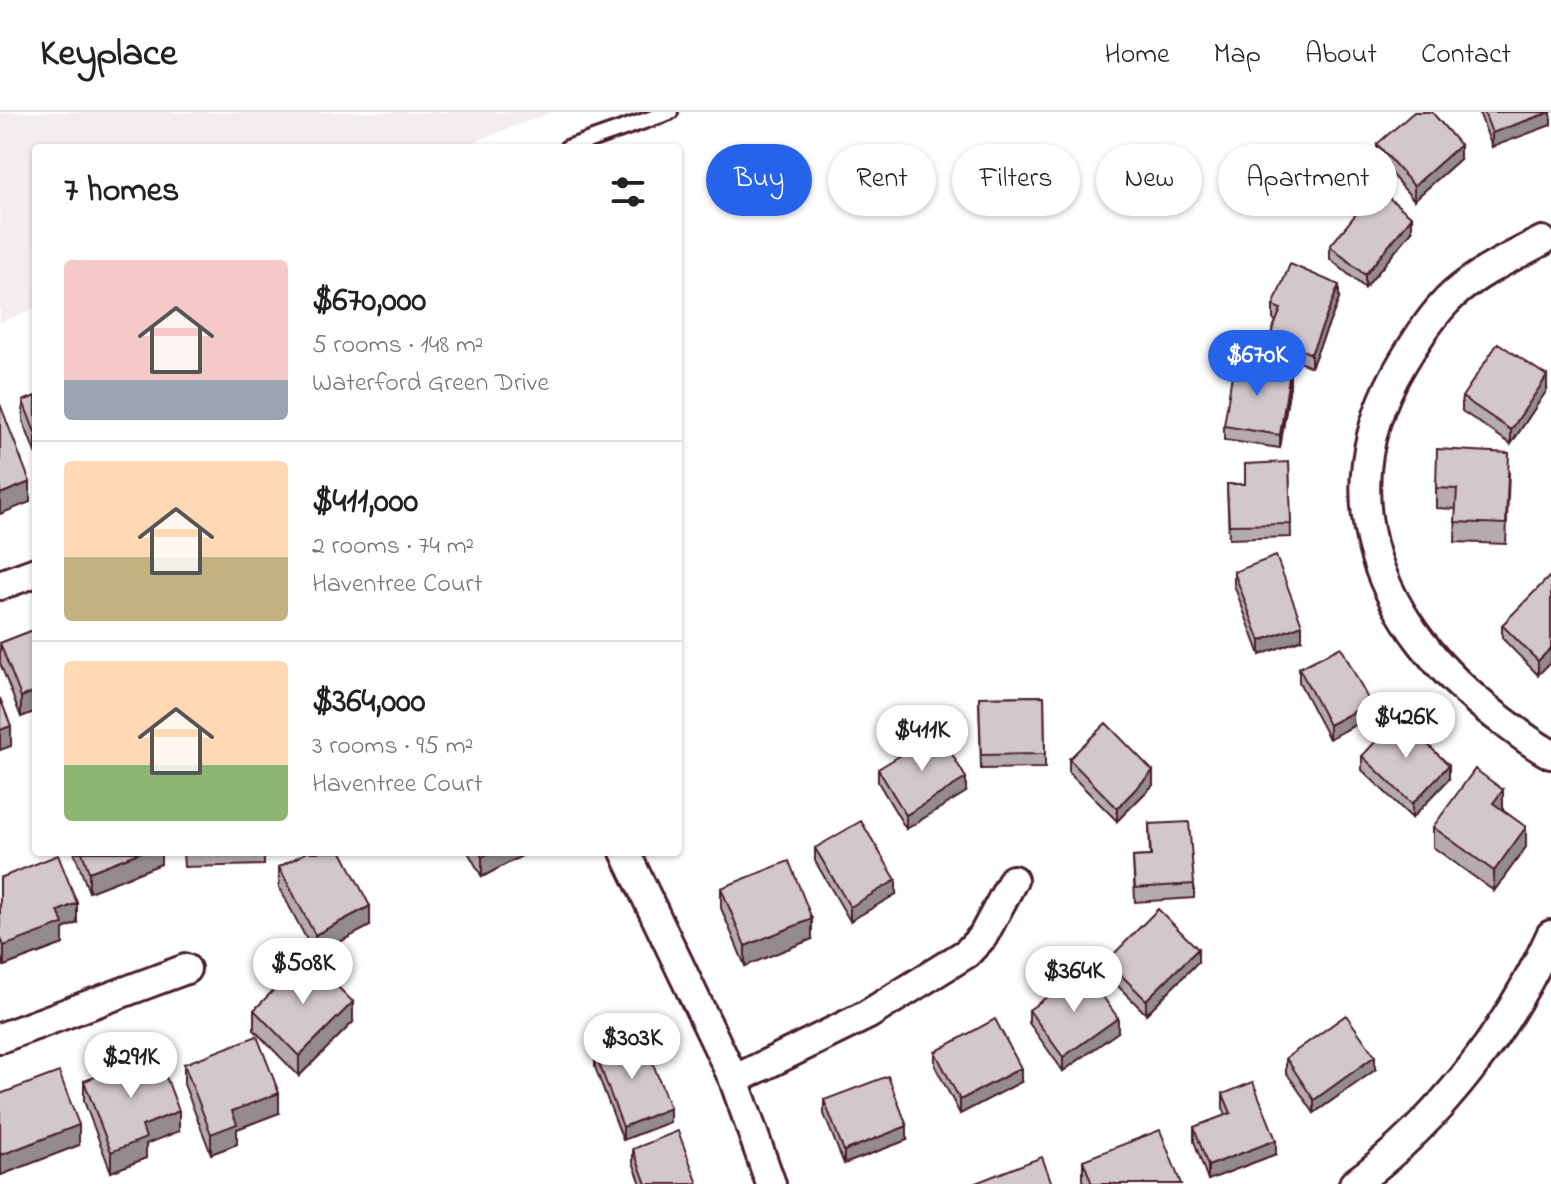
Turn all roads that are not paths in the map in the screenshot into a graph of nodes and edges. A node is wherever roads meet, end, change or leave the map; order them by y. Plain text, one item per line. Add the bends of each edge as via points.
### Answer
1 (670, 112) edge
2 (578, 144) edge
3 (1542, 241) dead end
4 (32, 573) edge
5 (0, 585) edge
6 (1551, 754) edge
7 (627, 856) edge
8 (1013, 880) dead end
9 (1551, 935) edge
10 (186, 969) dead end
11 (0, 1038) edge
12 (734, 1080) junction
13 (771, 1184) edge
14 (1354, 1184) edge

1 - 2 lane
3 - 6 street via 1491,267 1453,295 1414,344 1390,383 1373,426 1367,486 1374,551 1387,593 1426,653 1480,703
4 - 5 street
7 - 12 street
8 - 12 street via 983,936 956,961 867,1015
9 - 14 street via 1535,969 1441,1106
10 - 11 street
12 - 13 street

